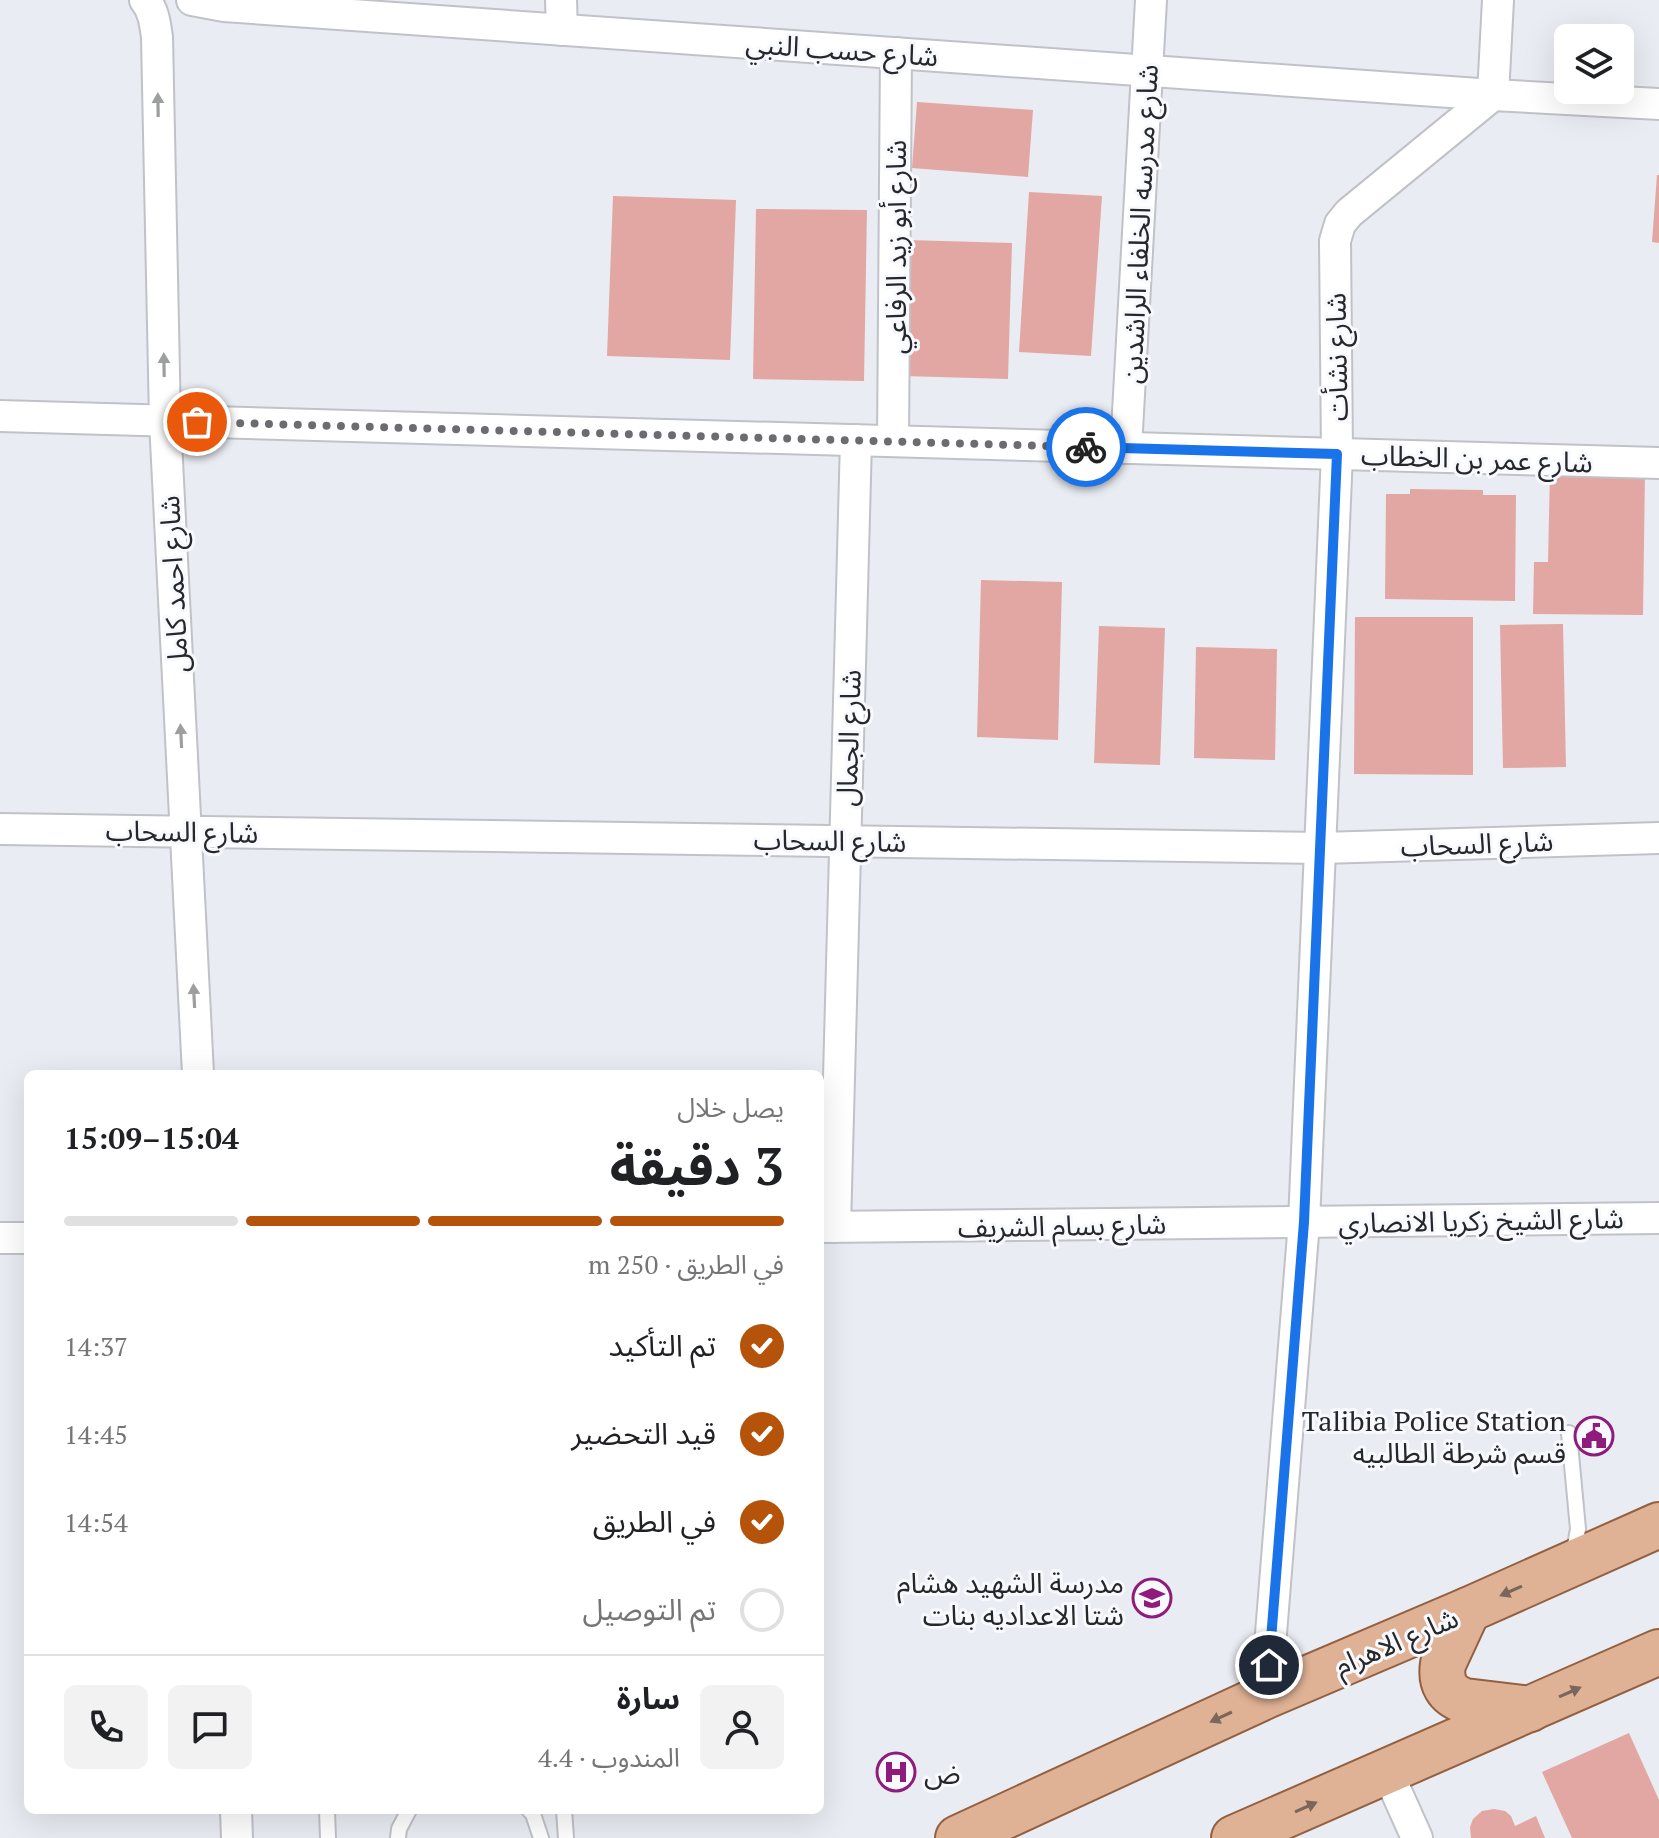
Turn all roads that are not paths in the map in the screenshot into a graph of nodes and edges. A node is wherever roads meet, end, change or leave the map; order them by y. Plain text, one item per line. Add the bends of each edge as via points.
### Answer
1 (145, 0) edge
2 (192, 0) edge
3 (561, 0) edge
4 (1151, 0) edge
5 (1498, 0) edge
6 (562, 30) junction
7 (896, 53) junction
8 (1147, 71) junction
9 (1493, 95) junction
10 (1659, 104) edge
11 (0, 416) edge
12 (165, 421) junction
13 (856, 440) junction
14 (893, 441) junction
15 (1126, 448) junction
16 (1337, 454) junction
17 (1659, 463) edge
18 (0, 829) edge
19 (185, 831) junction
20 (1659, 838) edge
21 (846, 841) junction
22 (1321, 848) junction
23 (198, 1070) edge
24 (1659, 1218) edge
25 (1304, 1222) junction
26 (828, 1227) edge
27 (0, 1238) edge
28 (24, 1238) edge
29 (1569, 1433) dead end
30 (1659, 1525) edge
31 (1572, 1563) junction
32 (1468, 1610) junction
33 (1659, 1652) edge
34 (1266, 1696) junction
35 (1530, 1709) junction
36 (1387, 1771) junction
37 (236, 1814) edge
38 (327, 1814) edge
39 (407, 1814) edge
40 (531, 1814) edge
41 (564, 1814) edge
42 (990, 1833) edge
43 (1237, 1837) edge
44 (237, 1838) edge
45 (328, 1838) edge
46 (398, 1838) edge
47 (541, 1838) edge
48 (566, 1838) edge
49 (1417, 1838) edge

12 -> 1 street, شارع احمد كامل via 157,37
2 - 6 street, شارع حسب النبي
3 - 6 street
4 - 8 street, شارع مدرسه الخلفاء الراشدين
5 - 9 street
6 - 7 street, شارع حسب النبي
7 - 8 street, شارع حسب النبي
7 - 14 street, شارع أبو زيد الرفاعي
8 - 9 street, شارع حسب النبي
8 - 15 street, شارع مدرسه الخلفاء الراشدين
9 - 10 street, شارع حسب النبي
9 - 16 street, شارع نشأت via 1340,224 1335,241
11 - 12 street, شارع عمر بن الخطاب
12 - 13 street, شارع عمر بن الخطاب
19 -> 12 street, شارع احمد كامل
13 - 14 street, شارع عمر بن الخطاب
13 - 21 street, شارع الجمال
14 - 15 street, شارع عمر بن الخطاب
15 - 16 street, شارع عمر بن الخطاب
16 - 17 street, شارع عمر بن الخطاب
16 - 22 street, شارع نشأت
18 - 19 street, شارع السحاب
19 - 21 street, شارع السحاب
23 -> 19 street, شارع احمد كامل
20 - 22 street, شارع السحاب
21 - 22 street, شارع السحاب
21 - 26 street, شارع الجمال
22 - 25 street, شارع نشأت
24 - 25 street, شارع الشيخ زكريا الانصاري
25 - 26 street, شارع بسام الشريف
25 - 34 street, شارع نشأت
27 - 28 street
29 - 31 lane via 1578,1529
30 - 31 main road, شارع الاهرام
31 -> 32 main road, شارع الاهرام
32 - 34 main road, شارع الاهرام
32 - 35 main road via 1443,1664 1448,1691 1465,1701
35 -> 33 main road
34 -> 42 main road, شارع الاهرام
35 - 36 main road
43 -> 36 main road
36 - 49 street
37 - 44 street
38 - 45 lane
39 - 46 lane
40 - 47 lane
41 - 48 lane

